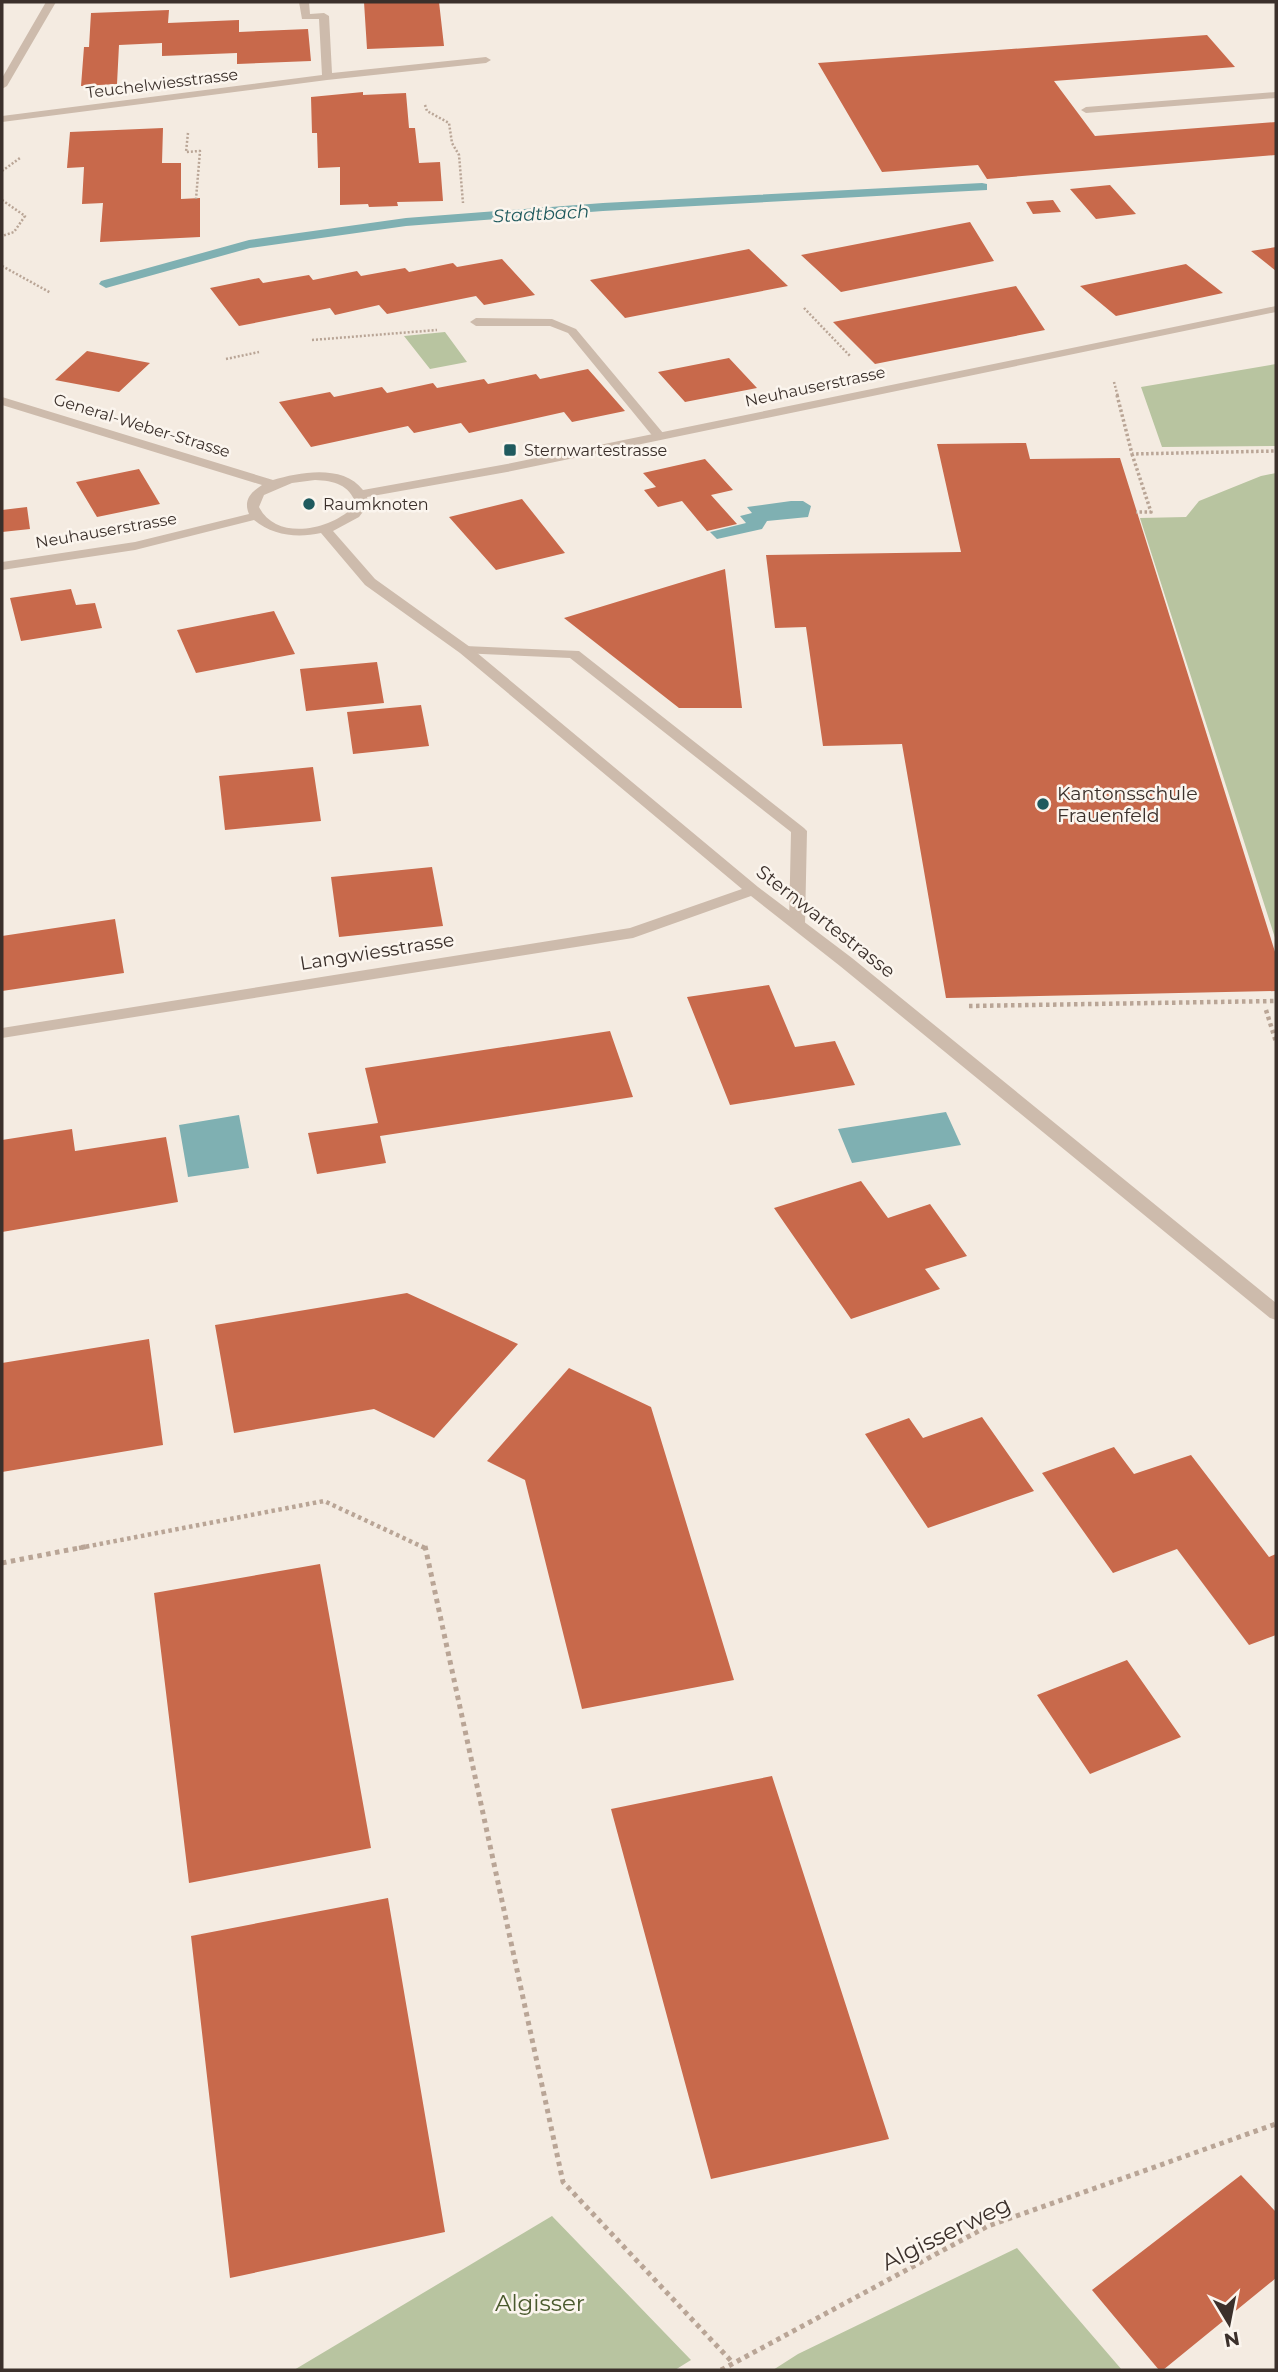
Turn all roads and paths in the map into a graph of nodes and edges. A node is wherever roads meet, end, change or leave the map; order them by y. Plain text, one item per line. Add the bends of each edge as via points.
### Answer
1 (51, 2) edge
2 (304, 2) edge
3 (486, 60) dead end
4 (327, 77) junction
5 (2, 86) edge
6 (1276, 95) edge
7 (180, 96) junction
8 (1086, 110) dead end
9 (427, 111) dead end
10 (2, 119) edge
11 (196, 199) dead end
12 (2, 200) edge
13 (463, 204) dead end
14 (2, 236) edge
15 (2, 266) edge
16 (51, 293) dead end
17 (804, 308) dead end
18 (1276, 309) edge
19 (476, 323) joint
20 (312, 340) dead end
21 (259, 352) dead end
22 (226, 359) dead end
23 (860, 365) dead end
24 (1113, 380) dead end
25 (2, 401) edge
26 (659, 436) junction
27 (1276, 451) edge
28 (1132, 453) junction
29 (272, 484) junction
30 (361, 494) junction
31 (1136, 512) dead end
32 (256, 516) junction
33 (325, 529) junction
34 (2, 566) edge
35 (465, 650) junction
36 (752, 890) junction
37 (797, 924) junction
38 (1276, 1000) edge
39 (901, 1007) junction
40 (1266, 1010) dead end
41 (2, 1033) edge
42 (1276, 1042) edge
43 (1276, 1312) edge
44 (2, 1563) edge
45 (1276, 2124) edge
46 (733, 2362) junction
47 (721, 2370) edge

1 - 5 street
2 - 4 street via 305,17 324,16
3 - 4 street, Teuchelwiesstrasse
4 - 7 street, Teuchelwiesstrasse
6 - 8 street
7 - 10 street, Teuchelwiesstrasse
7 - 11 path via 190,118 186,152 200,151
9 - 13 path via 449,122 459,155
12 - 14 path via 25,216 14,232
15 - 16 path
17 - 23 path
18 - 26 street, Neuhauserstrasse
19 - 20 path via 455,329
19 - 26 street via 531,321 572,331
21 - 22 path
24 - 28 path
25 - 29 street, General-Weber-Strasse
26 - 30 street, Neuhauserstrasse
27 - 28 path
28 - 31 path via 1151,512
29 - 30 street via 324,476 353,486
29 - 32 street via 254,499
30 - 33 street via 363,504 357,515
32 - 33 street via 284,530
32 - 34 street, Neuhauserstrasse via 135,546
33 - 35 street, Sternwartestrasse via 370,582
35 - 36 street, Sternwartestrasse
35 - 37 street via 574,654 799,831
36 - 37 street, Sternwartestrasse
36 - 41 street, Langwiesstrasse via 633,933
37 - 39 street, Sternwartestrasse
38 - 39 path
39 - 43 street, Sternwartestrasse
40 - 42 path
44 - 46 path via 324,1501 425,1546 563,2182
45 - 46 path, Algisserweg via 988,2226
46 - 47 path, Algisserweg

